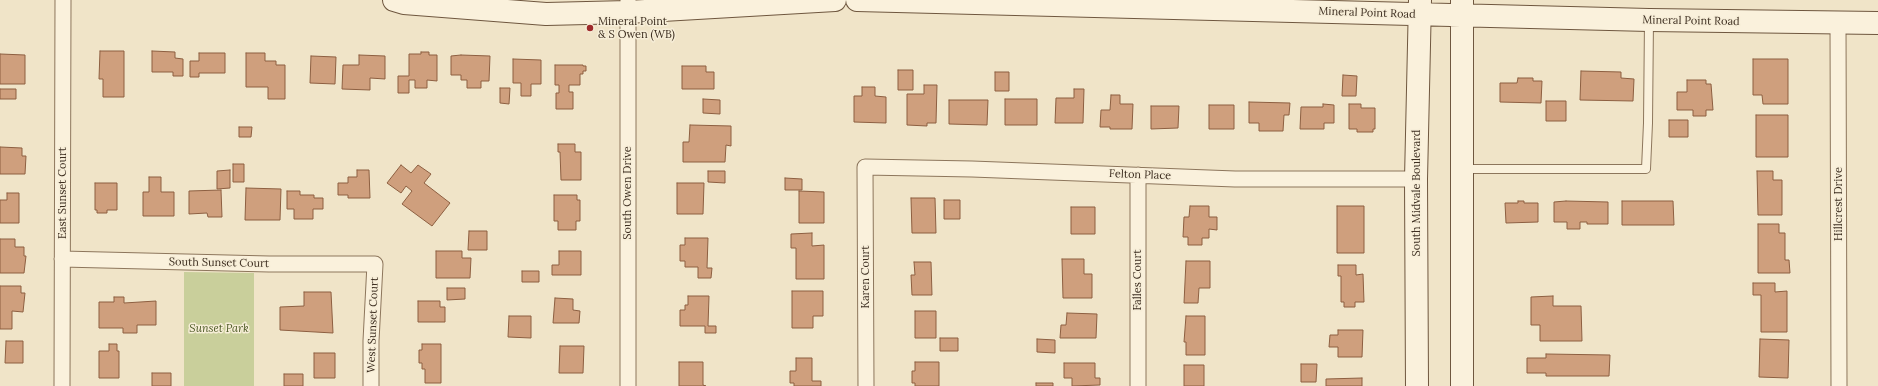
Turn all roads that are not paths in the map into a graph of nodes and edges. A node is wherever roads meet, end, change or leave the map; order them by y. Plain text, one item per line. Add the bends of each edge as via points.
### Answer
1 (63, 0) edge
2 (394, 0) edge
3 (834, 0) edge
4 (857, 0) edge
5 (628, 6) edge
6 (1420, 7) edge
7 (1462, 8) edge
8 (1649, 20) junction
9 (1838, 23) junction
10 (1878, 23) edge
11 (865, 167) joint
12 (1462, 169) junction
13 (1138, 175) junction
14 (1416, 179) junction
15 (62, 259) junction
16 (375, 264) joint
17 (62, 386) edge
18 (371, 386) edge
19 (628, 386) edge
20 (866, 386) edge
21 (1138, 386) edge
22 (1418, 386) edge
23 (1462, 386) edge
24 (1839, 386) edge

1 - 15 street, East Sunset Court
2 - 5 main road via 404,3 546,14
3 - 5 main road
4 - 6 main road, Mineral Point Road
5 - 19 street, South Owen Drive
6 - 7 main road, Mineral Point Road
6 - 14 main road, South Midvale Boulevard
7 - 8 main road, Mineral Point Road
7 - 12 main road
8 - 9 main road, Mineral Point Road
8 - 12 lane via 1646,169
9 - 10 main road, Mineral Point Road
9 - 24 street, Hillcrest Drive
11 - 13 street, Felton Place
11 - 20 street, Karen Court
12 - 23 main road
13 - 14 street, Felton Place via 1235,179
13 - 21 street, Falles Court
14 - 22 main road, South Midvale Boulevard
15 - 16 street, South Sunset Court
15 - 17 street, East Sunset Court
16 - 18 street, West Sunset Court

